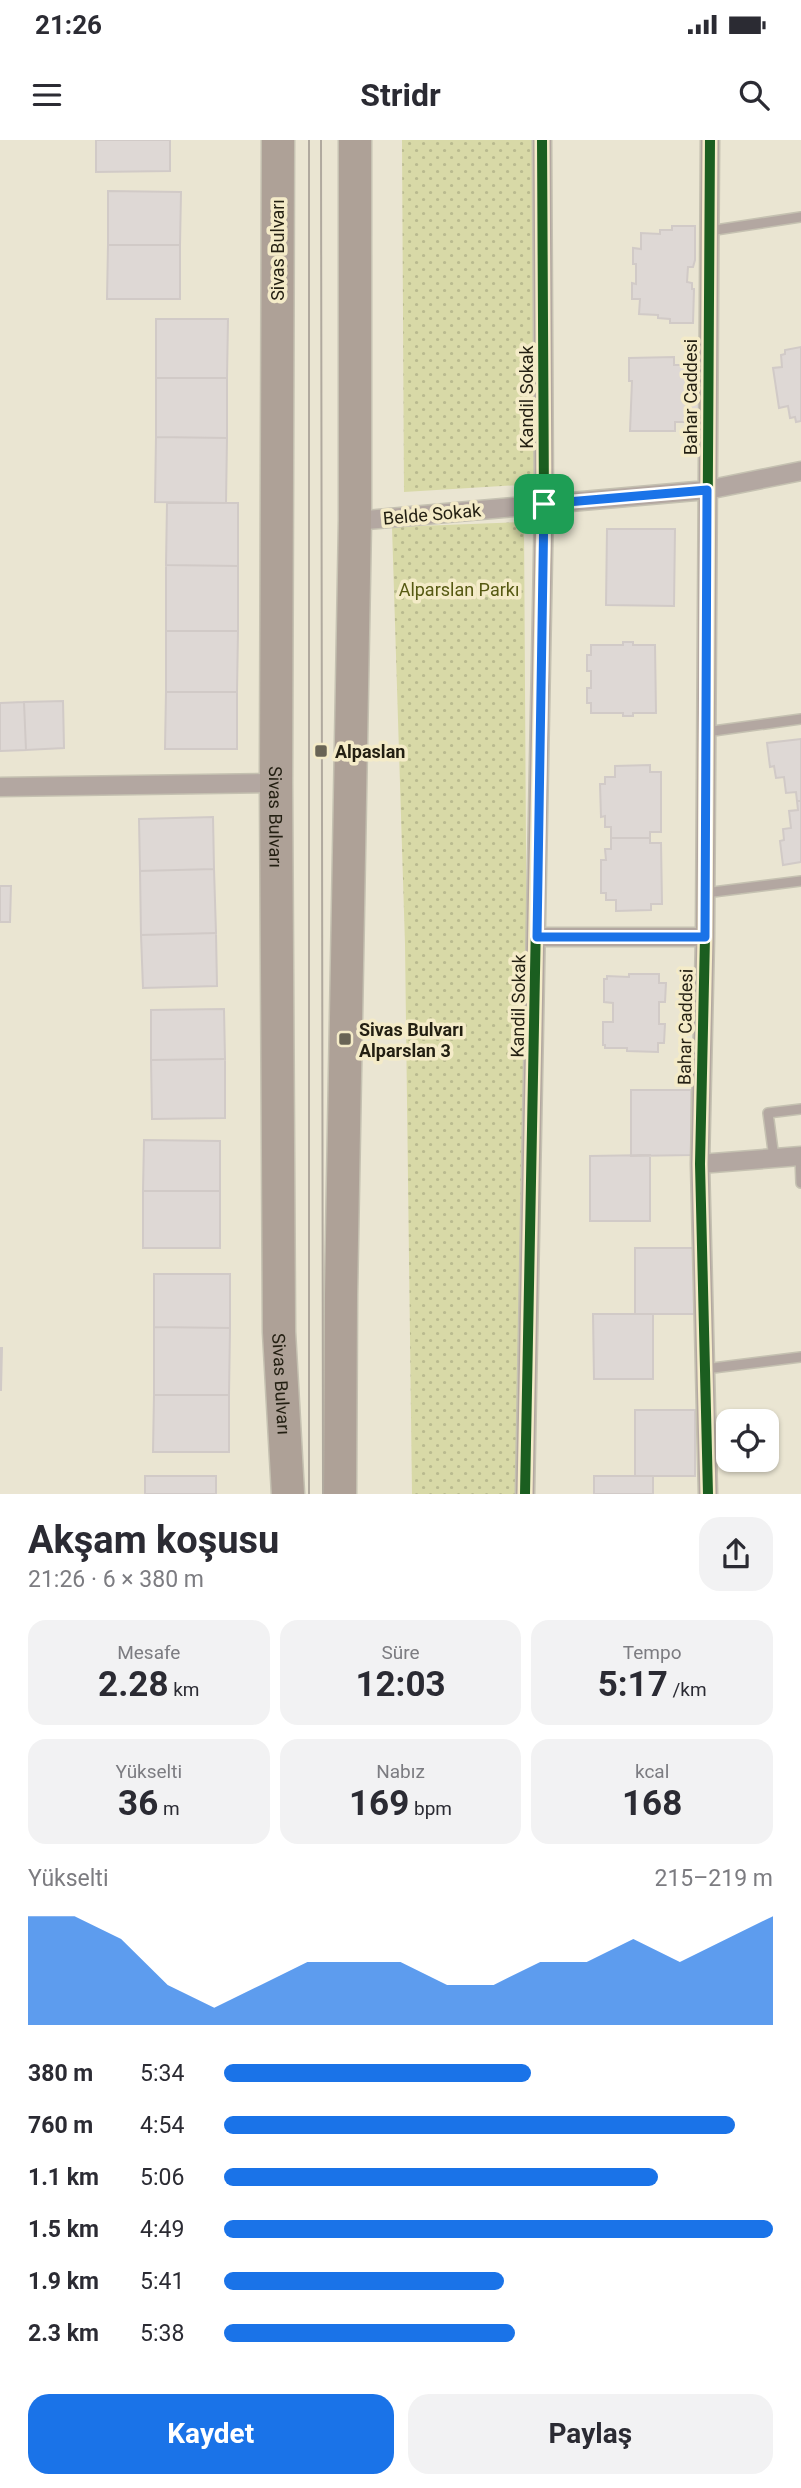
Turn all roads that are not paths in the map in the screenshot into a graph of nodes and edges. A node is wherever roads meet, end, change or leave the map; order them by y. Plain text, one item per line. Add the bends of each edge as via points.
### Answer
1 (278, 140) edge
2 (355, 140) edge
3 (542, 140) edge
4 (710, 140) edge
5 (801, 217) edge
6 (709, 230) junction
7 (801, 471) edge
8 (707, 490) junction
9 (544, 504) junction
10 (355, 521) junction
11 (801, 719) edge
12 (705, 732) junction
13 (276, 783) junction
14 (0, 787) edge
15 (801, 881) edge
16 (705, 893) junction
17 (537, 937) junction
18 (705, 937) junction
19 (801, 1109) edge
20 (800, 1156) edge
21 (774, 1159) junction
22 (700, 1164) junction
23 (801, 1184) edge
24 (341, 1295) junction
25 (279, 1332) junction
26 (801, 1357) edge
27 (705, 1369) junction
28 (272, 1494) edge
29 (288, 1494) edge
30 (340, 1494) edge
31 (357, 1494) edge
32 (525, 1494) edge
33 (708, 1494) edge

1 - 13 highway, Sivas Bulvarı
2 - 10 highway
3 - 9 street, Kandil Sokak
4 - 6 street, Bahar Caddesi
5 - 6 lane
6 - 8 street, Bahar Caddesi
7 - 8 street, Belde Sokak
8 - 9 street, Belde Sokak
8 - 12 street, Bahar Caddesi
9 - 10 street, Belde Sokak
9 - 17 street, Kandil Sokak
10 - 24 highway
11 - 12 lane
12 - 16 street, Bahar Caddesi
13 - 14 street
13 - 25 highway, Sivas Bulvarı
15 - 16 lane
16 - 18 street, Bahar Caddesi
17 - 18 street
17 - 32 street, Kandil Sokak
18 - 22 street, Bahar Caddesi
19 - 21 lane via 768,1113
20 - 21 street
20 - 23 lane
21 - 22 street
22 - 27 street, Bahar Caddesi
24 - 30 highway
24 - 31 highway
25 - 28 highway
25 - 29 highway, Sivas Bulvarı
26 - 27 lane
27 - 33 street, Bahar Caddesi

